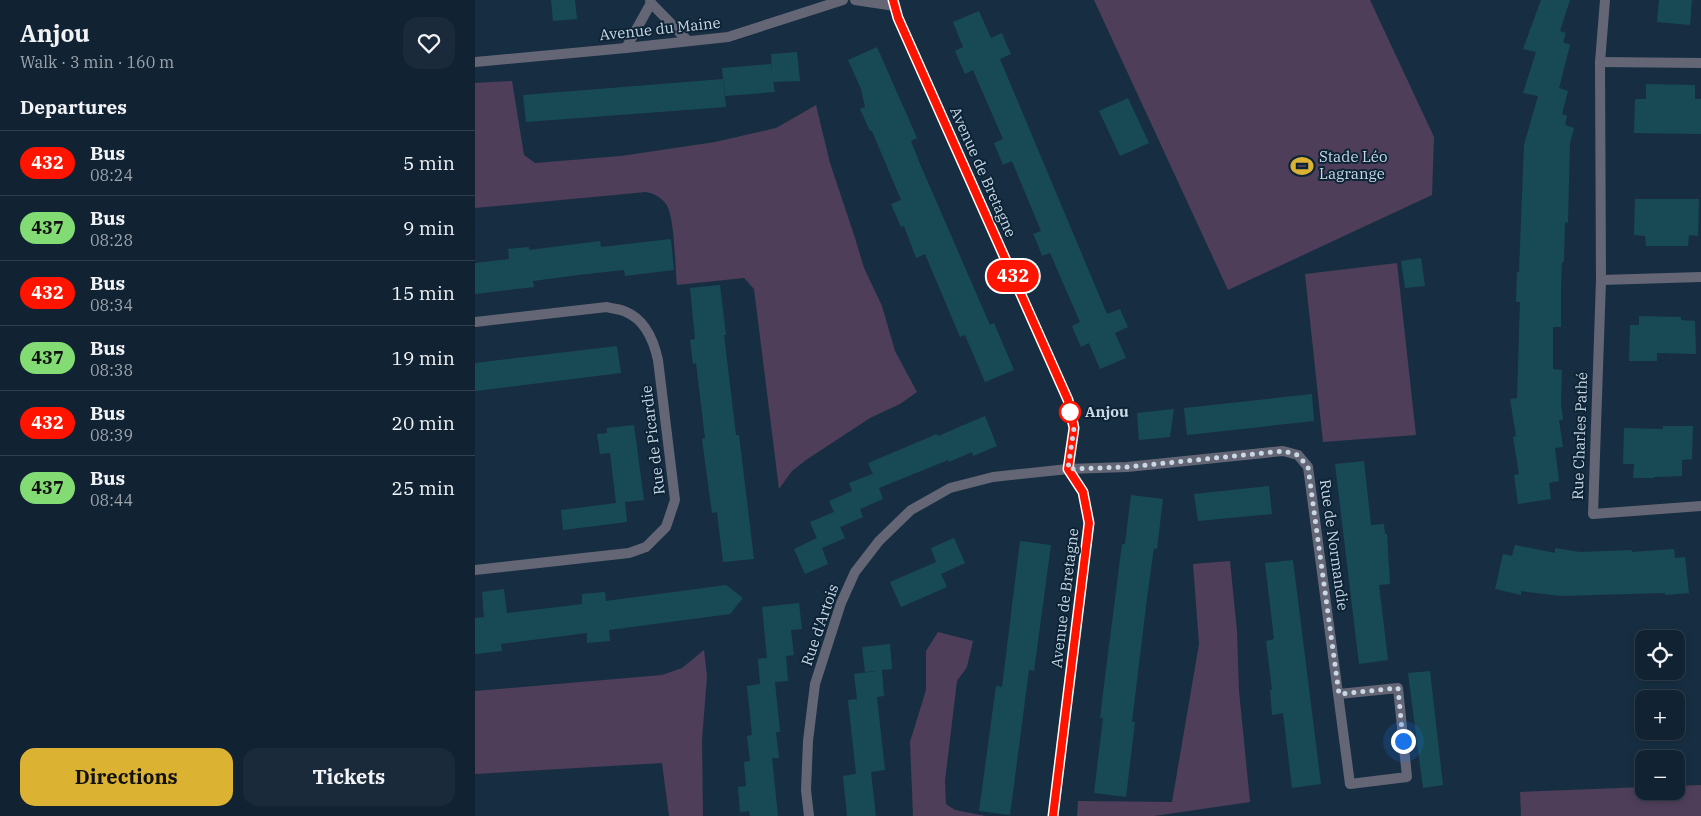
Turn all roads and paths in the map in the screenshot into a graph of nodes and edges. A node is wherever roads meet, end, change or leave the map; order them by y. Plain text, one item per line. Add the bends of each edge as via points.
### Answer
1 (843, 0) edge
2 (855, 0) edge
3 (1605, 0) edge
4 (1613, 0) edge
5 (651, 2) edge
6 (894, 3) edge
7 (1605, 17) junction
8 (688, 41) junction
9 (627, 48) junction
10 (475, 62) edge
11 (1600, 62) junction
12 (1701, 63) edge
13 (1701, 277) edge
14 (1601, 280) junction
15 (475, 322) edge
16 (1068, 469) junction
17 (1701, 506) edge
18 (475, 570) edge
19 (1339, 694) junction
20 (809, 816) edge
21 (1053, 816) edge

1 - 8 street, Avenue du Maine via 741,34
2 - 6 street, Avenue de Bretagne
3 - 7 street
4 - 7 street
5 - 8 street
5 - 9 street
6 - 16 street, Avenue de Bretagne via 1068,400 1074,428
7 - 11 street, Rue Charles Pathé
8 - 9 street, Avenue du Maine
9 - 10 street, Avenue du Maine
11 - 12 street
11 - 14 street, Rue Charles Pathé
13 - 14 street
14 - 17 street, Rue Charles Pathé via 1593,514
15 - 18 street, Rue de Picardie via 607,307 627,312 642,323 654,342 658,360 675,500 666,527 646,547 629,552
16 - 19 street, Rue de Normandie via 1127,467 1283,451 1298,455 1308,467
16 - 20 street, Rue d'Artois via 993,477 950,488 911,510 879,541 855,572 841,603 815,684 808,741 806,790
16 - 21 street, Avenue de Bretagne via 1083,492 1089,523
19 - 19 street, Rue de Normandie via 1350,784 1407,777 1398,688

